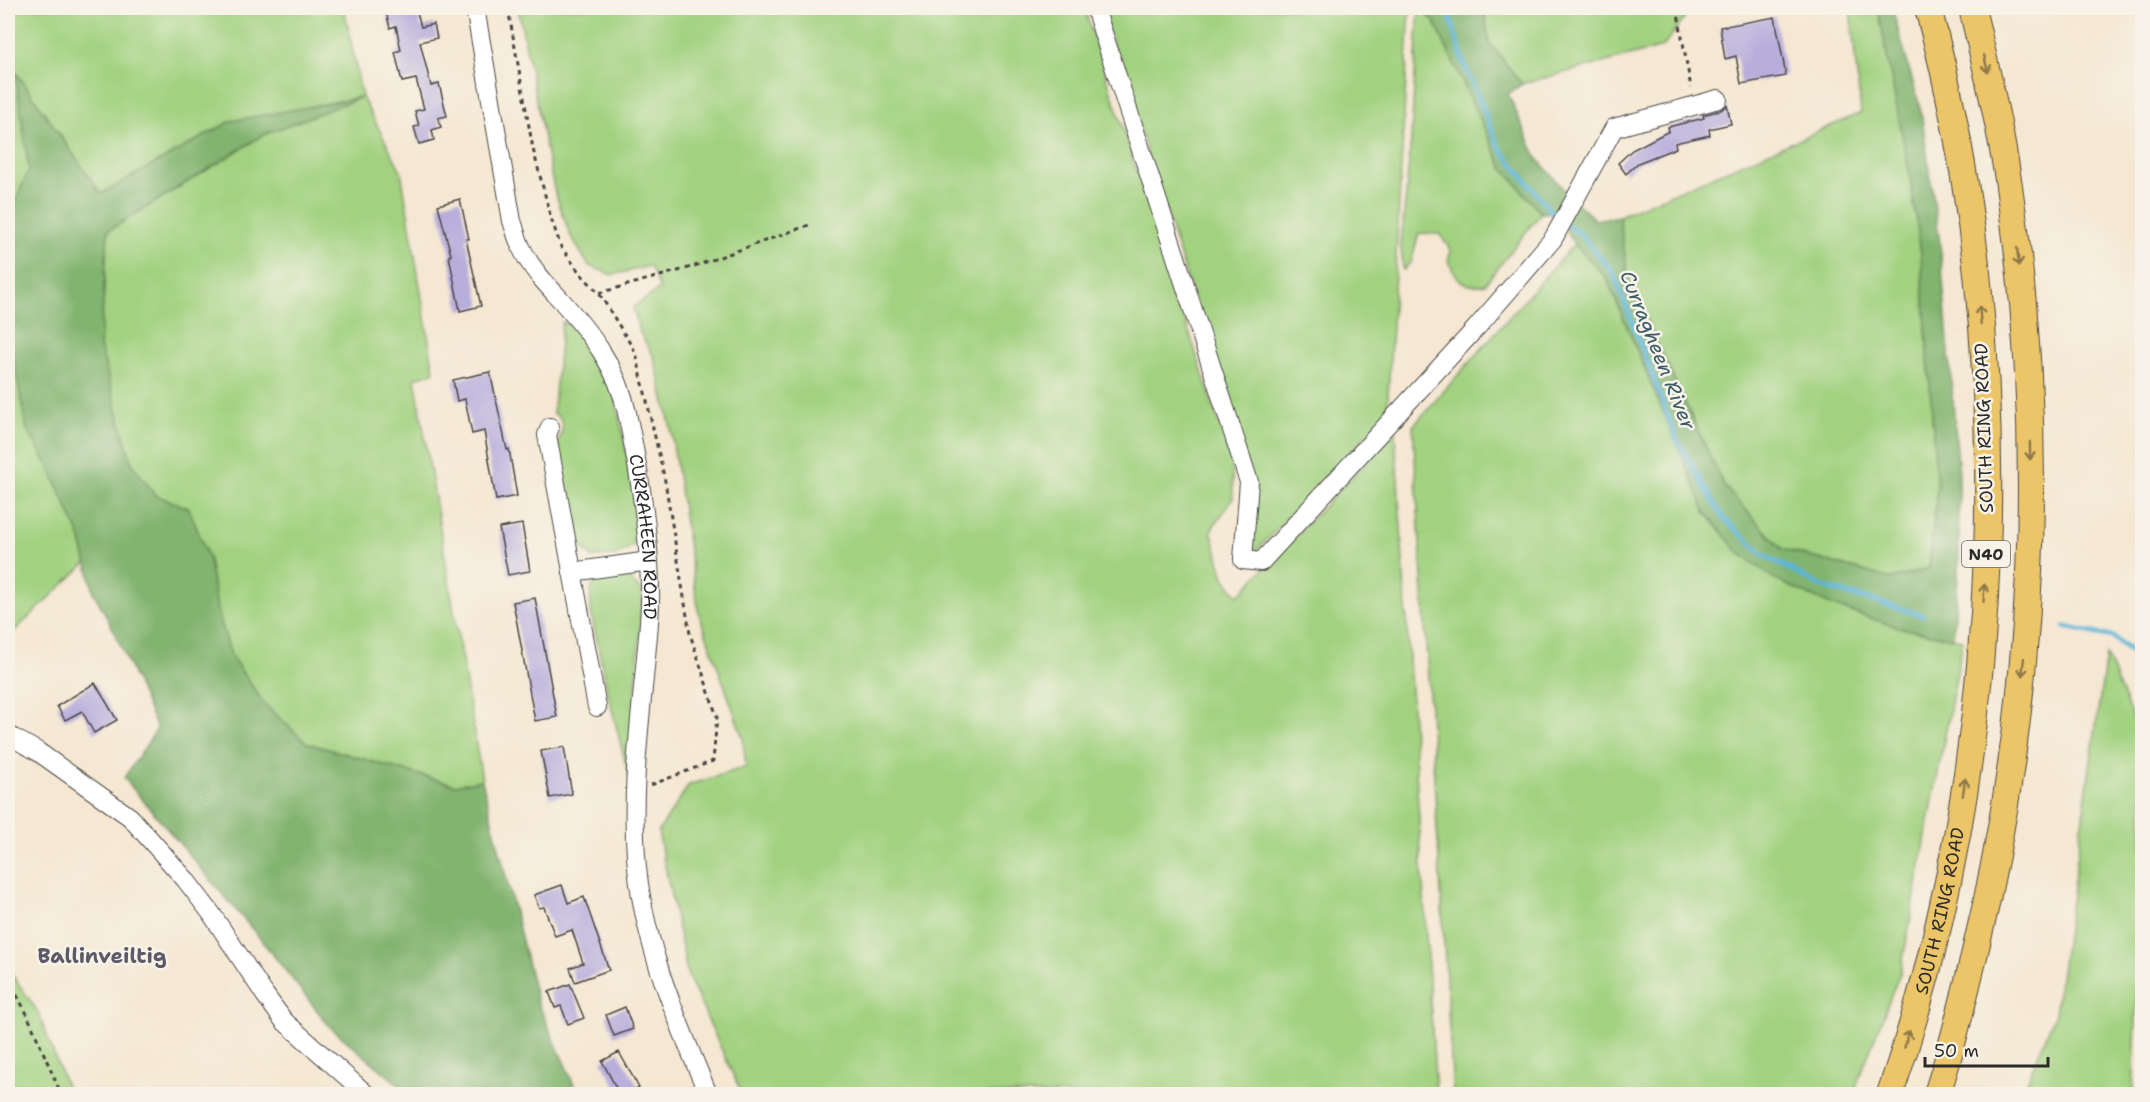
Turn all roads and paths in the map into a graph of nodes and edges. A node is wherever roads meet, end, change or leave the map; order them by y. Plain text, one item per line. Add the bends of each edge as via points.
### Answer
1 (475, 8) edge
2 (1095, 8) edge
3 (1677, 8) edge
4 (1928, 8) edge
5 (1972, 8) edge
6 (1718, 99) dead end
7 (1694, 106) junction
8 (809, 225) dead end
9 (599, 293) dead end
10 (550, 426) dead end
11 (649, 561) junction
12 (572, 572) junction
13 (597, 707) dead end
14 (8, 735) edge
15 (8, 979) edge
16 (61, 1095) edge
17 (366, 1095) edge
18 (708, 1095) edge
19 (1890, 1095) edge
20 (1937, 1095) edge

1 - 11 street, CURRAHEEN ROAD via 512,221 534,270 579,321 619,382 640,482
2 - 7 street via 1249,482 1243,560 1261,562 1478,327 1553,239 1614,128
3 - 7 path
19 -> 4 highway, SOUTH RING ROAD / N40 via 1923,985 1959,823 1980,658 1987,526 1988,435 1980,312 1955,129
5 -> 20 highway, N40 via 2009,185 2024,312 2029,389 2030,567 2014,748 2001,831 1985,911
6 - 7 street
8 - 9 path via 692,267
10 - 12 street via 547,435
11 - 12 street
11 - 18 street, CURRAHEEN ROAD via 636,856 653,951
12 - 13 street
14 - 17 street via 130,817 211,913 284,1021
15 - 16 path

